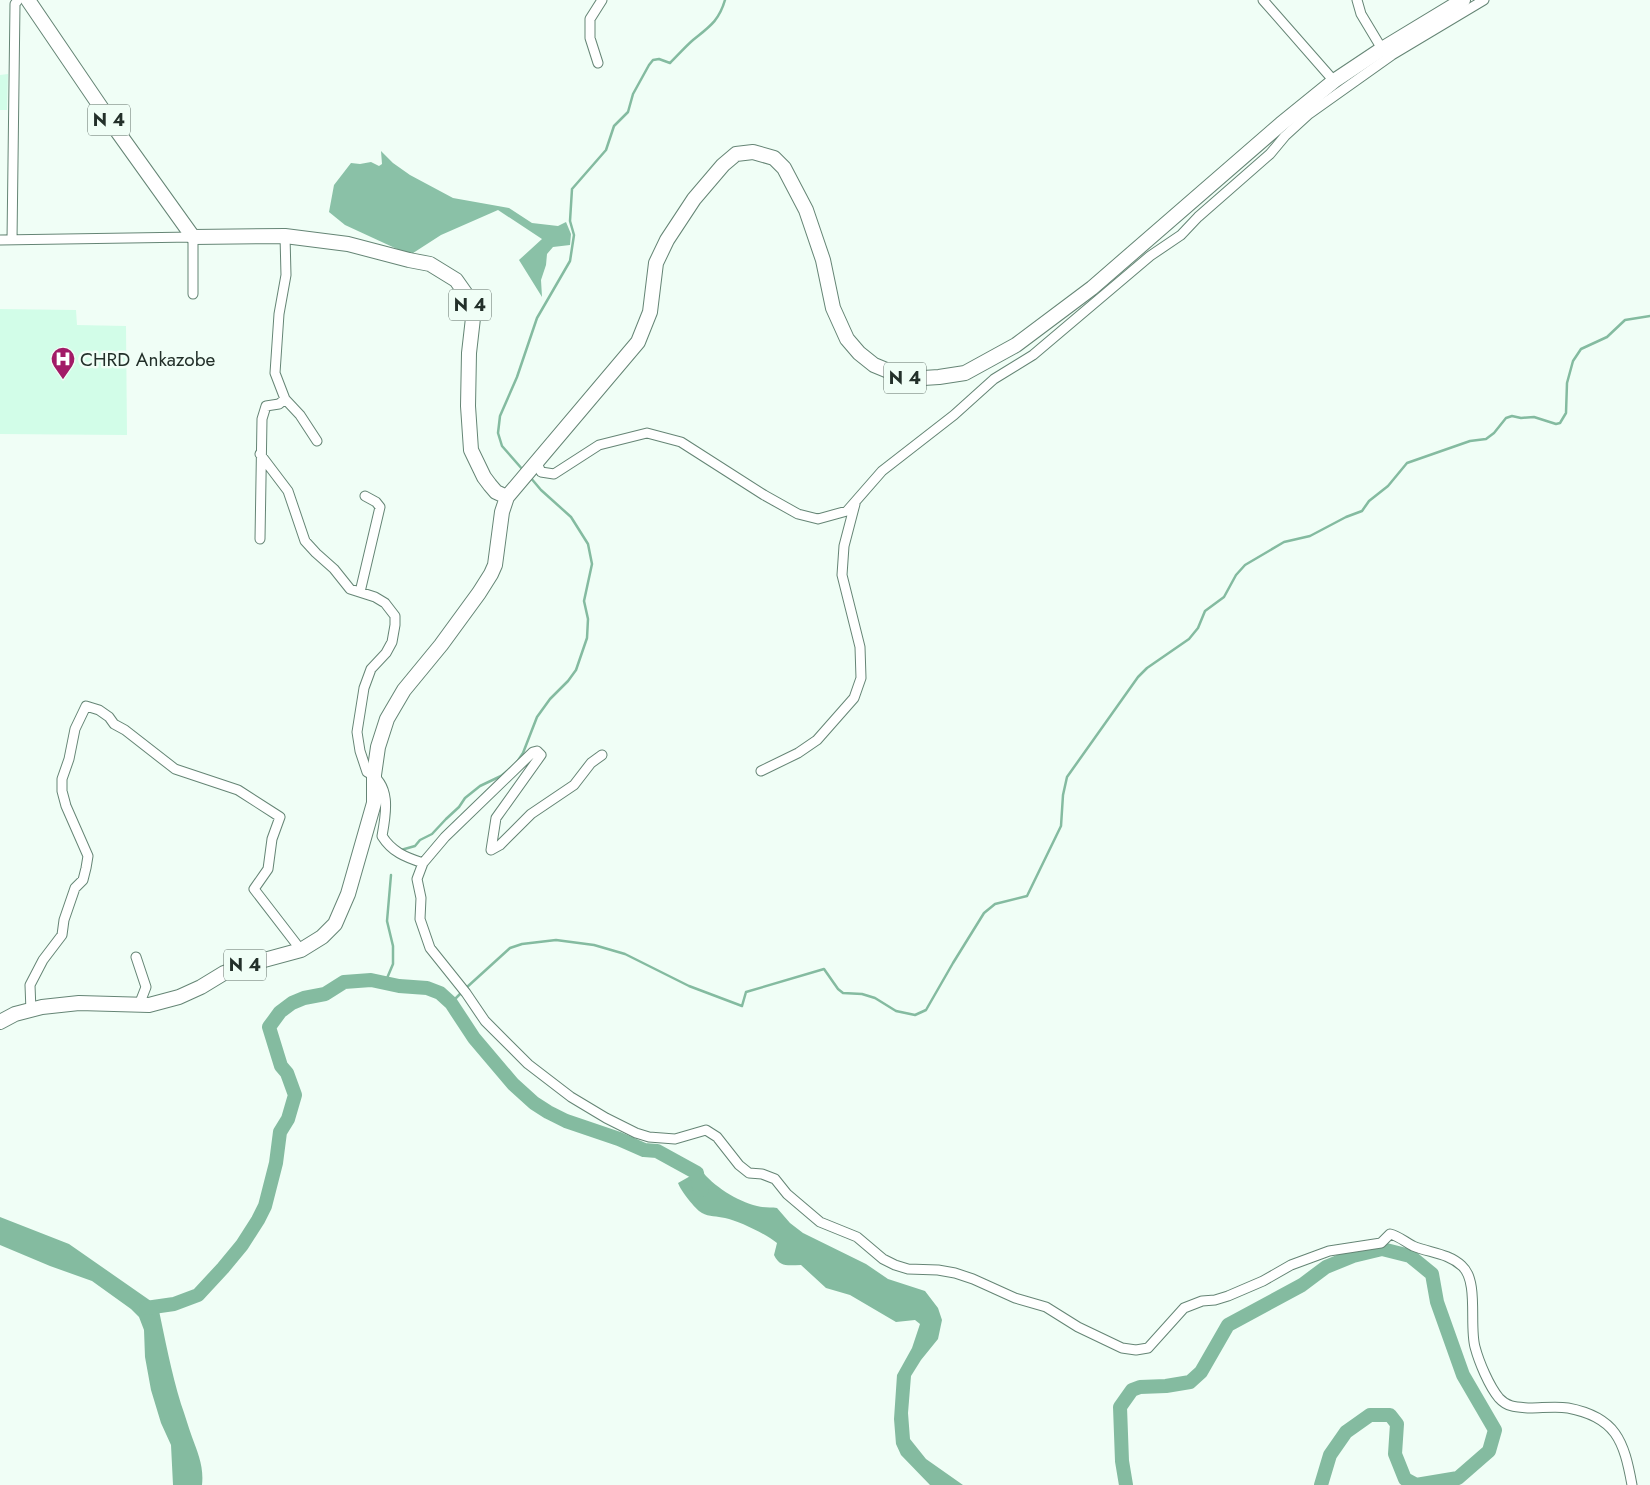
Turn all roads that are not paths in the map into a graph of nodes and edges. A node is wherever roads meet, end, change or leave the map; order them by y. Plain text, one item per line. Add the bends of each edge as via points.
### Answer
1 (18, 0) edge
2 (28, 0) edge
3 (602, 0) edge
4 (1263, 0) edge
5 (1357, 0) edge
6 (1463, 0) edge
7 (1484, 0) edge
8 (1382, 49) junction
9 (598, 63) dead end
10 (1334, 81) junction
11 (285, 236) junction
12 (192, 237) junction
13 (0, 240) edge
14 (12, 240) junction
15 (193, 294) dead end
16 (285, 399) junction
17 (316, 442) dead end
18 (260, 454) junction
19 (530, 471) junction
20 (365, 496) dead end
21 (507, 497) junction
22 (857, 499) junction
23 (260, 539) dead end
24 (360, 592) junction
25 (602, 755) dead end
26 (761, 771) dead end
27 (374, 775) junction
28 (423, 863) junction
29 (301, 950) junction
30 (136, 957) dead end
31 (139, 1004) junction
32 (31, 1011) junction
33 (0, 1022) edge
34 (1632, 1485) edge

1 - 14 street via 15,4
2 - 12 main road, N 4
3 - 9 street via 590,19 590,38
4 - 10 street
5 - 8 street via 1361,14
6 - 8 main road, N 4
7 - 22 street via 1392,56 1308,114 1270,154 1181,235 1150,256 1033,355 994,380 882,471
8 - 10 main road, N 4
10 - 19 main road, N 4 via 1092,288 1027,338 965,373 939,377 908,379 874,365 859,354 847,339 832,308 823,260 806,210 784,168 774,158 753,152 736,154 694,199 667,240 656,263 650,312 638,342
11 - 12 main road, N 4
11 - 16 street via 286,275 276,373
11 - 21 main road, N 4 via 359,246 430,264 456,280 468,297 473,318 468,406 471,450 490,485
12 - 14 street
12 - 15 street
13 - 14 street
16 - 17 street via 300,415
16 - 18 street via 279,404 266,406
18 - 23 street
18 - 24 street via 288,491 305,541 350,589
19 - 21 main road, N 4
19 - 22 street via 554,474 599,445 647,433 681,442 798,514 818,518 847,511
20 - 24 street via 380,507
21 - 27 main road, N 4 via 491,574 441,645 404,690 387,719
22 - 26 street via 844,546 842,575 860,647 861,678 854,698 817,740
24 - 27 street via 385,603 395,616 392,642 372,669 364,688 357,732 367,772
25 - 28 street via 591,763 574,785 531,814 491,850 496,818 541,755 533,752 445,837
27 - 28 street via 387,806 382,836 388,846 402,856
27 - 29 main road, N 4 via 374,803 343,906 334,924 322,937
28 - 34 street via 417,879 421,898 420,919 430,948 485,1021 528,1064 571,1097 606,1118 636,1133 668,1139 706,1130 717,1137 749,1173 774,1179 820,1222 857,1237 883,1259 908,1269 938,1270 973,1279 1015,1298 1046,1307 1129,1350 1148,1348 1184,1308 1228,1296 1291,1265 1329,1251 1380,1243 1390,1234 1396,1236 1464,1267 1469,1278 1474,1346 1498,1397 1506,1405 1518,1408 1567,1408 1598,1416 1616,1435 1624,1451
29 - 31 main road, N 4 via 224,973 179,997 149,1005
29 - 32 street via 254,889 268,869 272,839 280,818 238,790 175,768 99,710 86,706 75,729 62,779 66,806 88,856 86,868 83,880 75,888 62,935 43,960 30,985
30 - 31 street via 146,987
31 - 32 main road, N 4 via 79,1004
32 - 33 main road, N 4 via 15,1014

